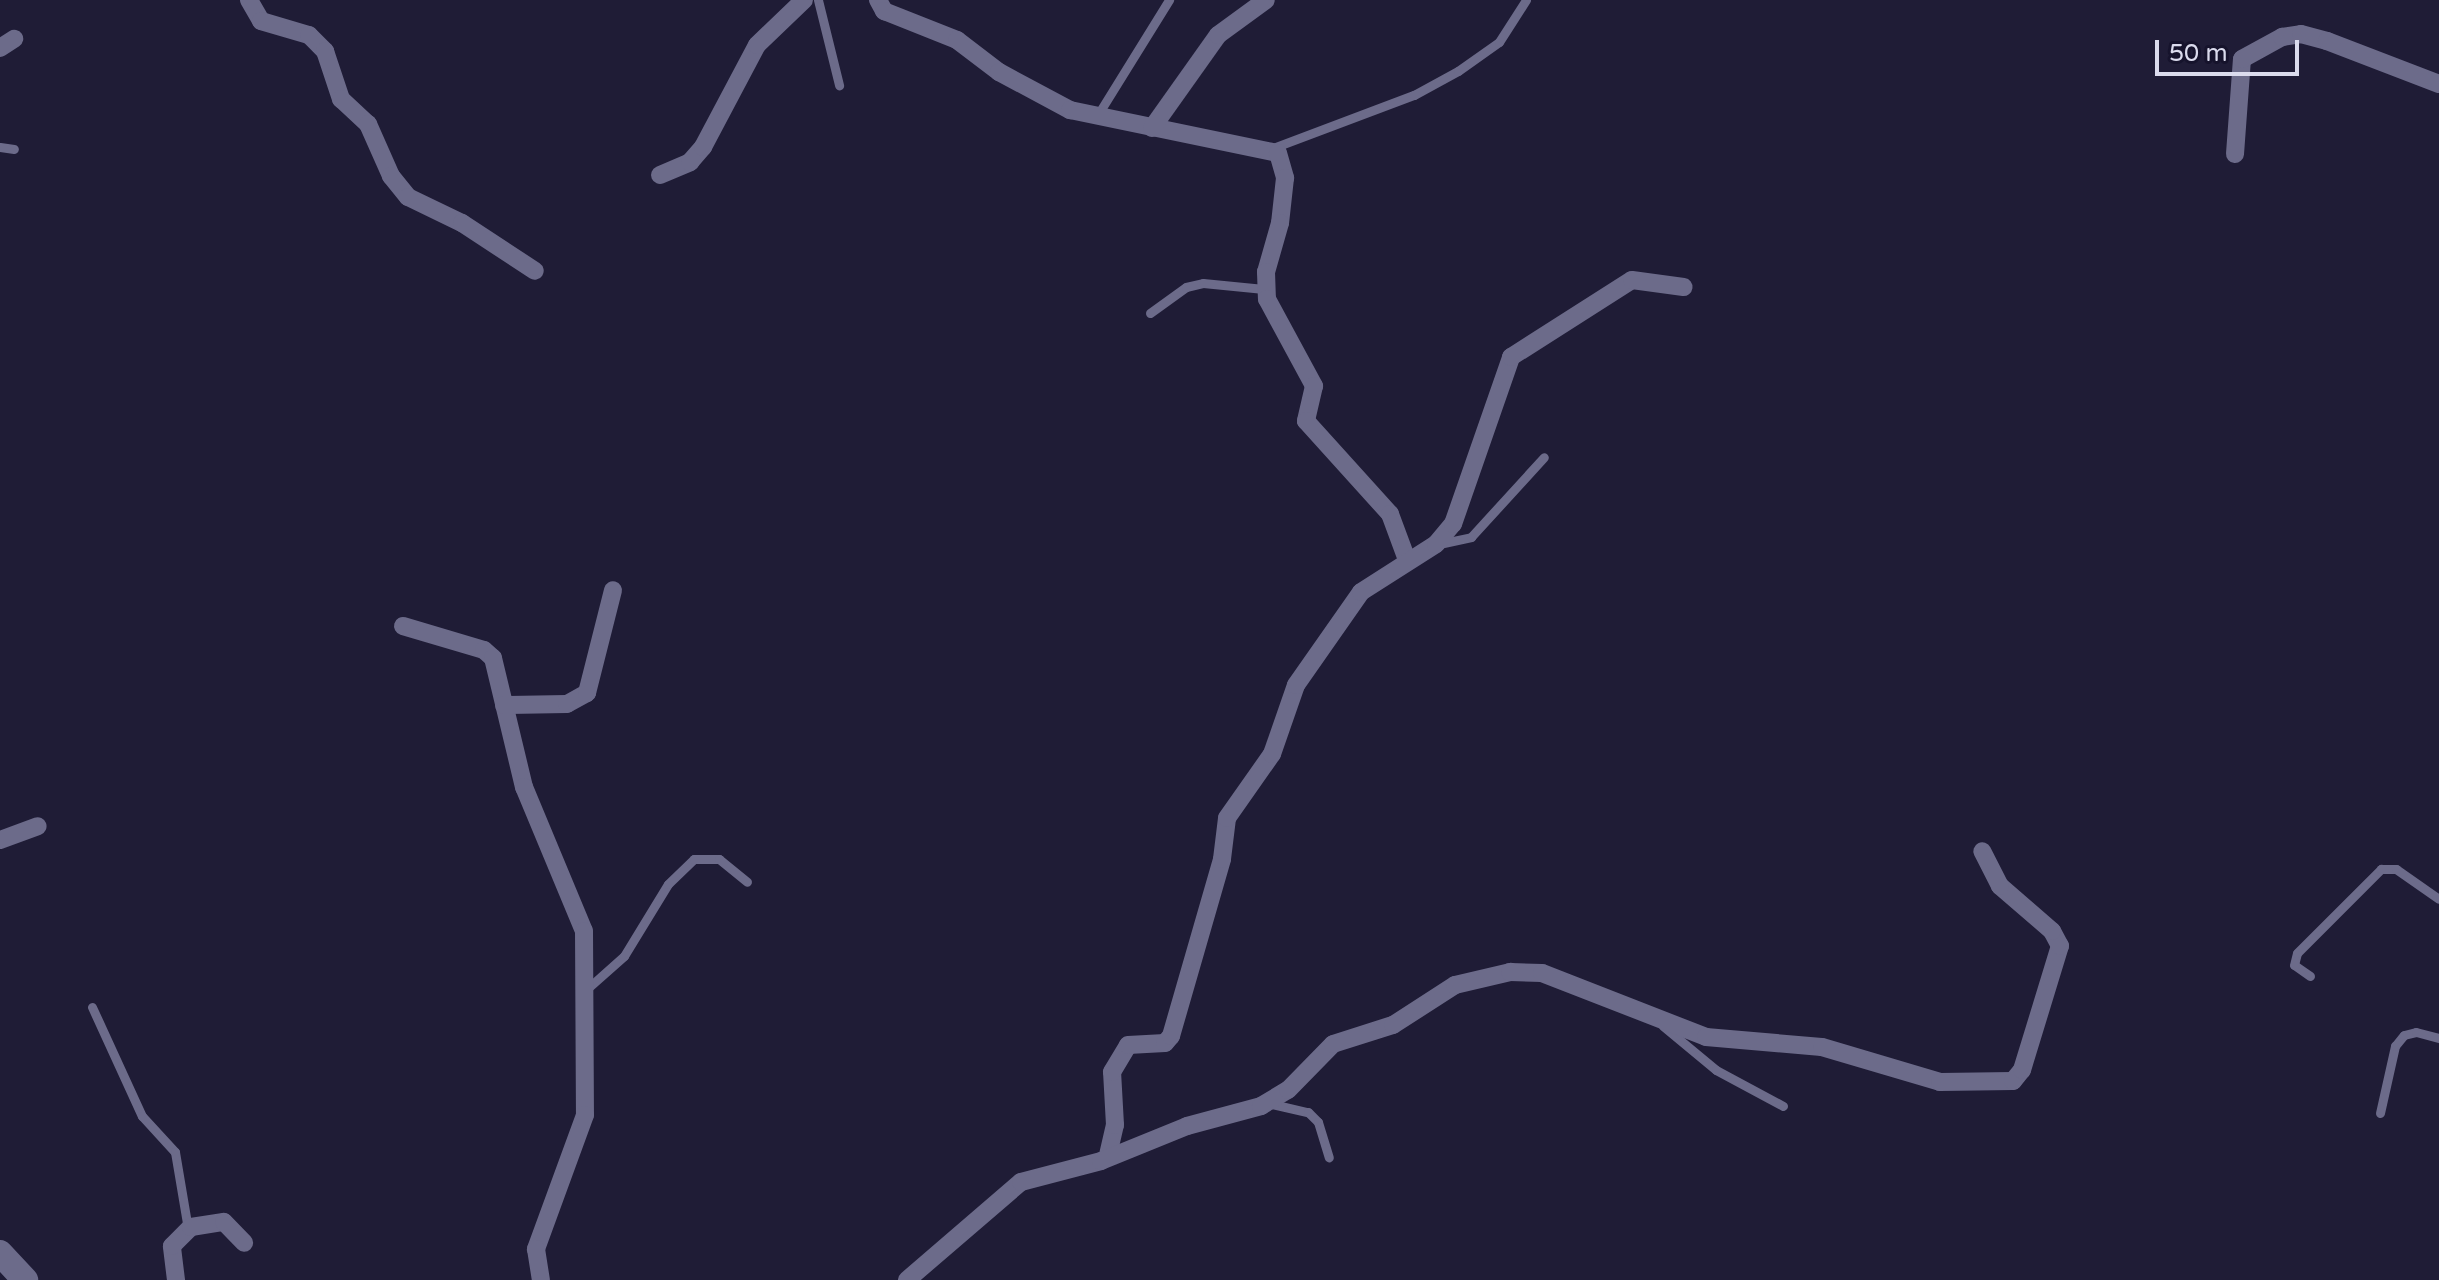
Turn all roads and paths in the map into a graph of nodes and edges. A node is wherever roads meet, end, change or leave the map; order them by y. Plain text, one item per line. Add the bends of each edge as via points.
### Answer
1 (249, 0) edge
2 (804, 0) edge
3 (818, 0) edge
4 (878, 0) edge
5 (1169, 0) edge
6 (1266, 0) edge
7 (1526, 0) edge
8 (2439, 84) edge
9 (839, 85) dead end
10 (1097, 116) junction
11 (1152, 128) junction
12 (0, 147) edge
13 (14, 149) dead end
14 (1270, 149) junction
15 (2235, 154) dead end
16 (660, 175) dead end
17 (535, 271) dead end
18 (1684, 287) dead end
19 (1264, 289) junction
20 (1150, 313) dead end
21 (1544, 457) dead end
22 (1436, 544) junction
23 (1407, 560) junction
24 (613, 590) dead end
25 (403, 626) dead end
26 (504, 705) junction
27 (38, 826) dead end
28 (0, 840) edge
29 (1982, 851) dead end
30 (747, 882) dead end
31 (2439, 899) edge
32 (2310, 976) dead end
33 (588, 988) junction
34 (92, 1007) dead end
35 (1652, 1017) junction
36 (2439, 1038) edge
37 (1261, 1106) junction
38 (1783, 1106) dead end
39 (2380, 1113) dead end
40 (1108, 1155) junction
41 (1329, 1157) dead end
42 (188, 1229) junction
43 (244, 1243) dead end
44 (0, 1253) edge
45 (25, 1280) edge
46 (176, 1280) edge
47 (541, 1280) edge
48 (907, 1280) edge

1 - 17 street via 261,21 309,35 325,51 341,99 368,124 391,176 408,197 462,223
2 - 16 street via 757,45 703,147 690,162
3 - 9 lane
4 - 10 street via 884,11 957,40 1046,99
5 - 10 lane
6 - 11 street via 1218,35
7 - 14 lane via 1499,42 1458,71 1414,95
8 - 15 street via 2327,41 2301,34 2282,37 2242,59
10 - 11 street
11 - 14 street via 1230,147
12 - 13 lane
14 - 19 street via 1283,162 1285,178
18 - 22 street via 1632,280 1511,357 1453,524
19 - 20 lane via 1203,283 1186,287
19 - 23 street via 1314,386 1306,421 1390,514
21 - 22 lane via 1471,537
22 - 23 street
23 - 40 street via 1361,592 1317,650 1296,685 1272,754 1227,818 1222,859 1171,1036 1165,1043 1128,1045 1112,1072 1115,1125
24 - 26 street via 587,693 567,704
25 - 26 street via 484,650 493,658
26 - 33 street via 524,787 584,931
27 - 28 street
29 - 35 street via 2000,886 2052,931 2060,946 2022,1070 2013,1081 1940,1082 1822,1047 1717,1039
30 - 33 lane via 719,859 694,859 668,884 624,956
31 - 32 lane via 2396,869 2381,869 2297,953 2294,965
33 - 47 street via 585,1115 539,1237 536,1261
34 - 42 lane via 142,1116 175,1152
35 - 37 street via 1542,973 1478,978 1434,994 1393,1025 1333,1044 1288,1090
35 - 38 lane via 1716,1070
36 - 39 lane via 2416,1032 2404,1035 2395,1046
37 - 40 street
37 - 41 lane via 1295,1105 1308,1112 1318,1122
40 - 48 street via 1003,1192
42 - 43 street via 224,1222
42 - 46 street via 172,1246
44 - 45 main road

